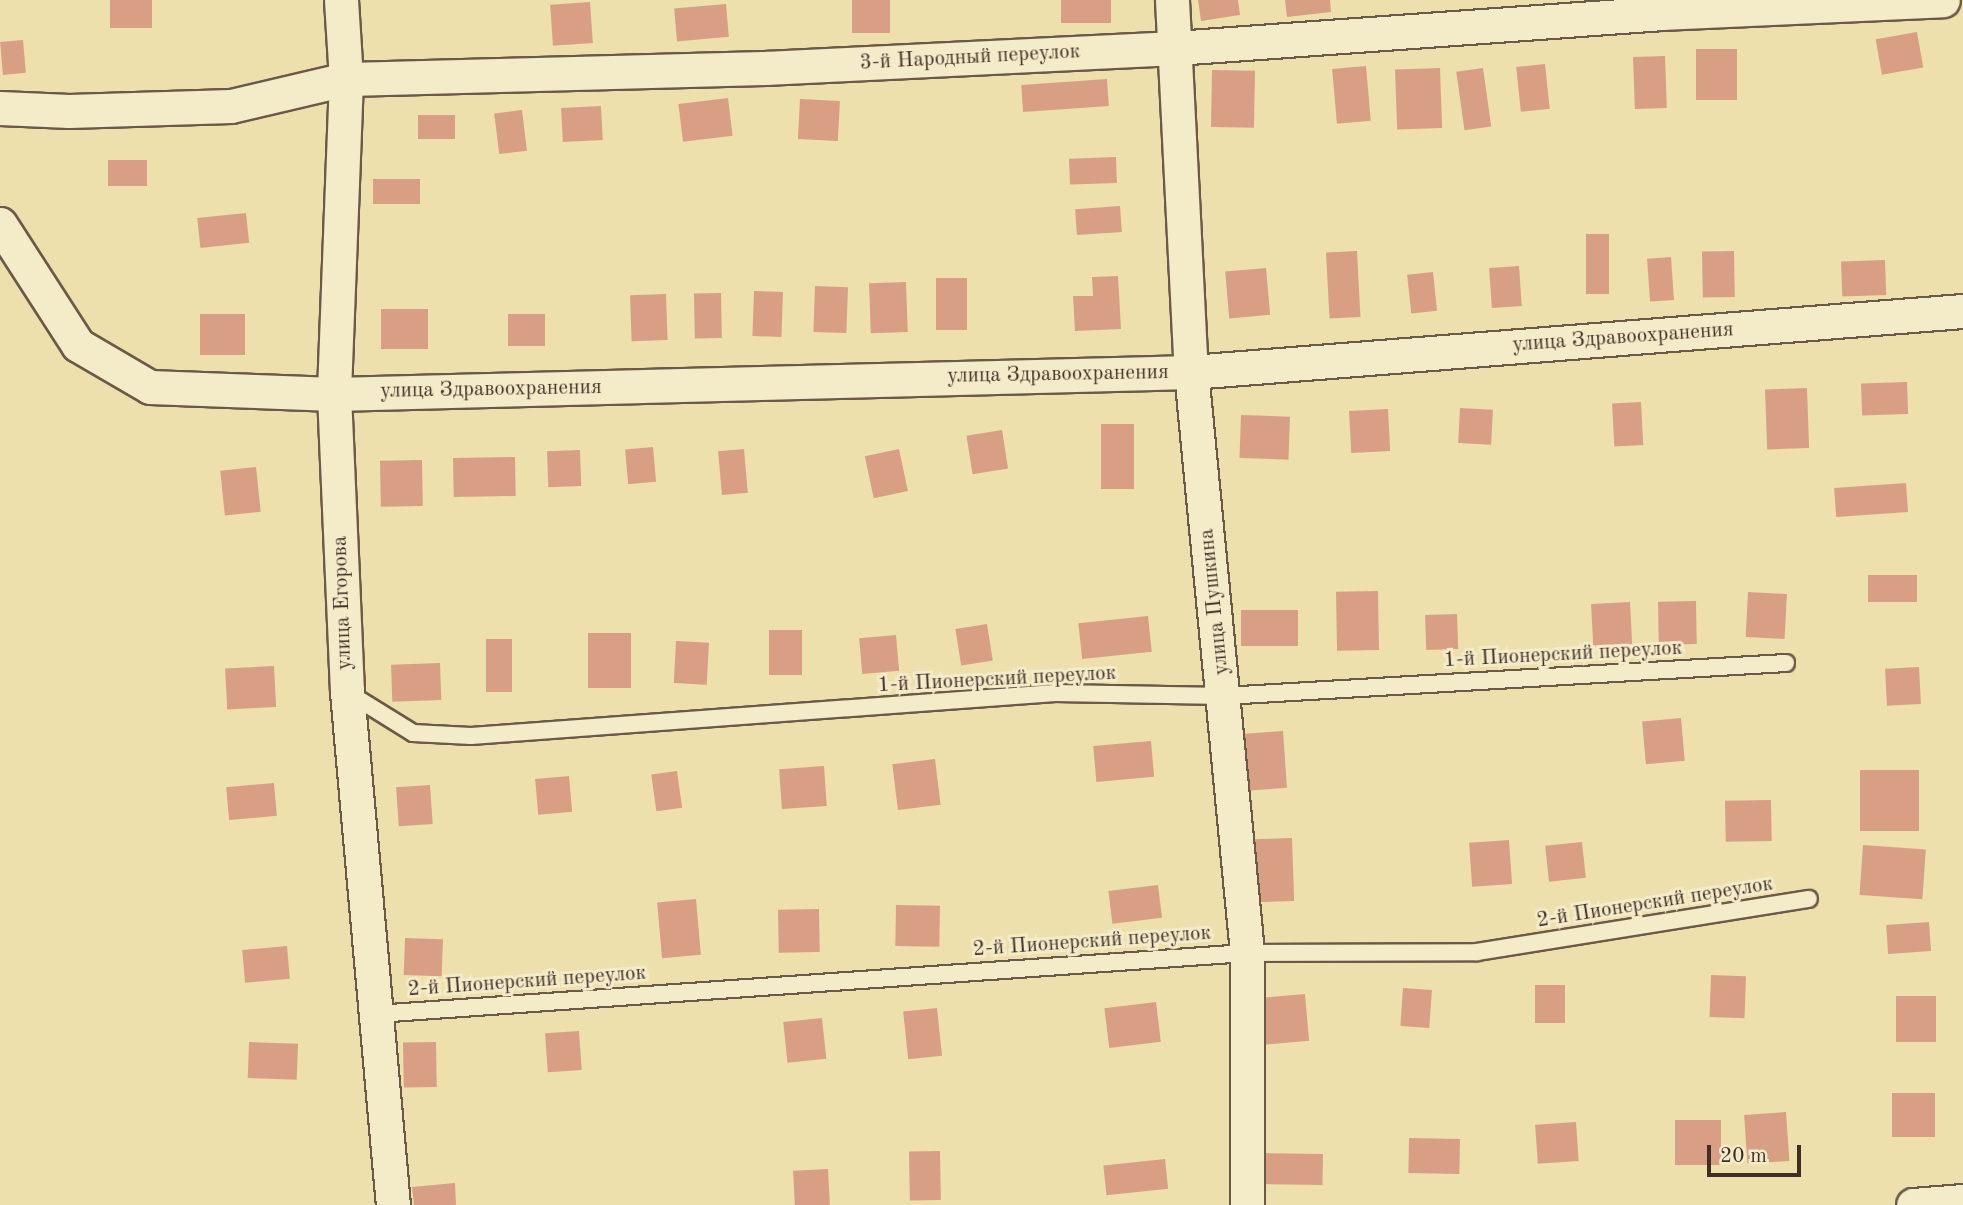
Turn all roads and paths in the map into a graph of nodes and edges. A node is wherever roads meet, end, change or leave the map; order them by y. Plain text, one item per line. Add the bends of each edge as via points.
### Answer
1 (341, 0) edge
2 (1172, 0) edge
3 (1942, 0) edge
4 (1175, 48) junction
5 (345, 79) junction
6 (0, 108) edge
7 (0, 224) edge
8 (1963, 311) edge
9 (1191, 372) junction
10 (334, 394) junction
11 (1786, 663) dead end
12 (347, 692) junction
13 (1224, 696) junction
14 (1809, 899) dead end
15 (1247, 953) junction
16 (376, 1014) junction
17 (1963, 1200) edge
18 (393, 1205) edge
19 (1247, 1205) edge
20 (1913, 1205) edge

1 - 5 street, улица Егорова
2 - 4 street, улица Пушкина
3 - 4 street, 3-й Народный переулок via 1661,13
4 - 5 street, 3-й Народный переулок via 766,68
4 - 9 street, улица Пушкина
5 - 6 street, 3-й Народный переулок via 231,106 69,111
5 - 10 street, улица Егорова
7 - 10 street, улица Здравоохранения via 78,345 150,387
8 - 9 street, улица Здравоохранения
9 - 10 street, улица Здравоохранения
9 - 13 street, улица Пушкина
10 - 12 street, улица Егорова
11 - 13 lane, 1-й Пионерский переулок
12 - 13 lane, 1-й Пионерский переулок via 413,733 471,736 1055,693
12 - 16 street, улица Егорова
13 - 15 street, улица Пушкина
14 - 15 lane, 2-й Пионерский переулок via 1477,952
15 - 16 lane, 2-й Пионерский переулок
15 - 19 street, улица Пушкина
16 - 18 street, улица Егорова
17 - 20 street

